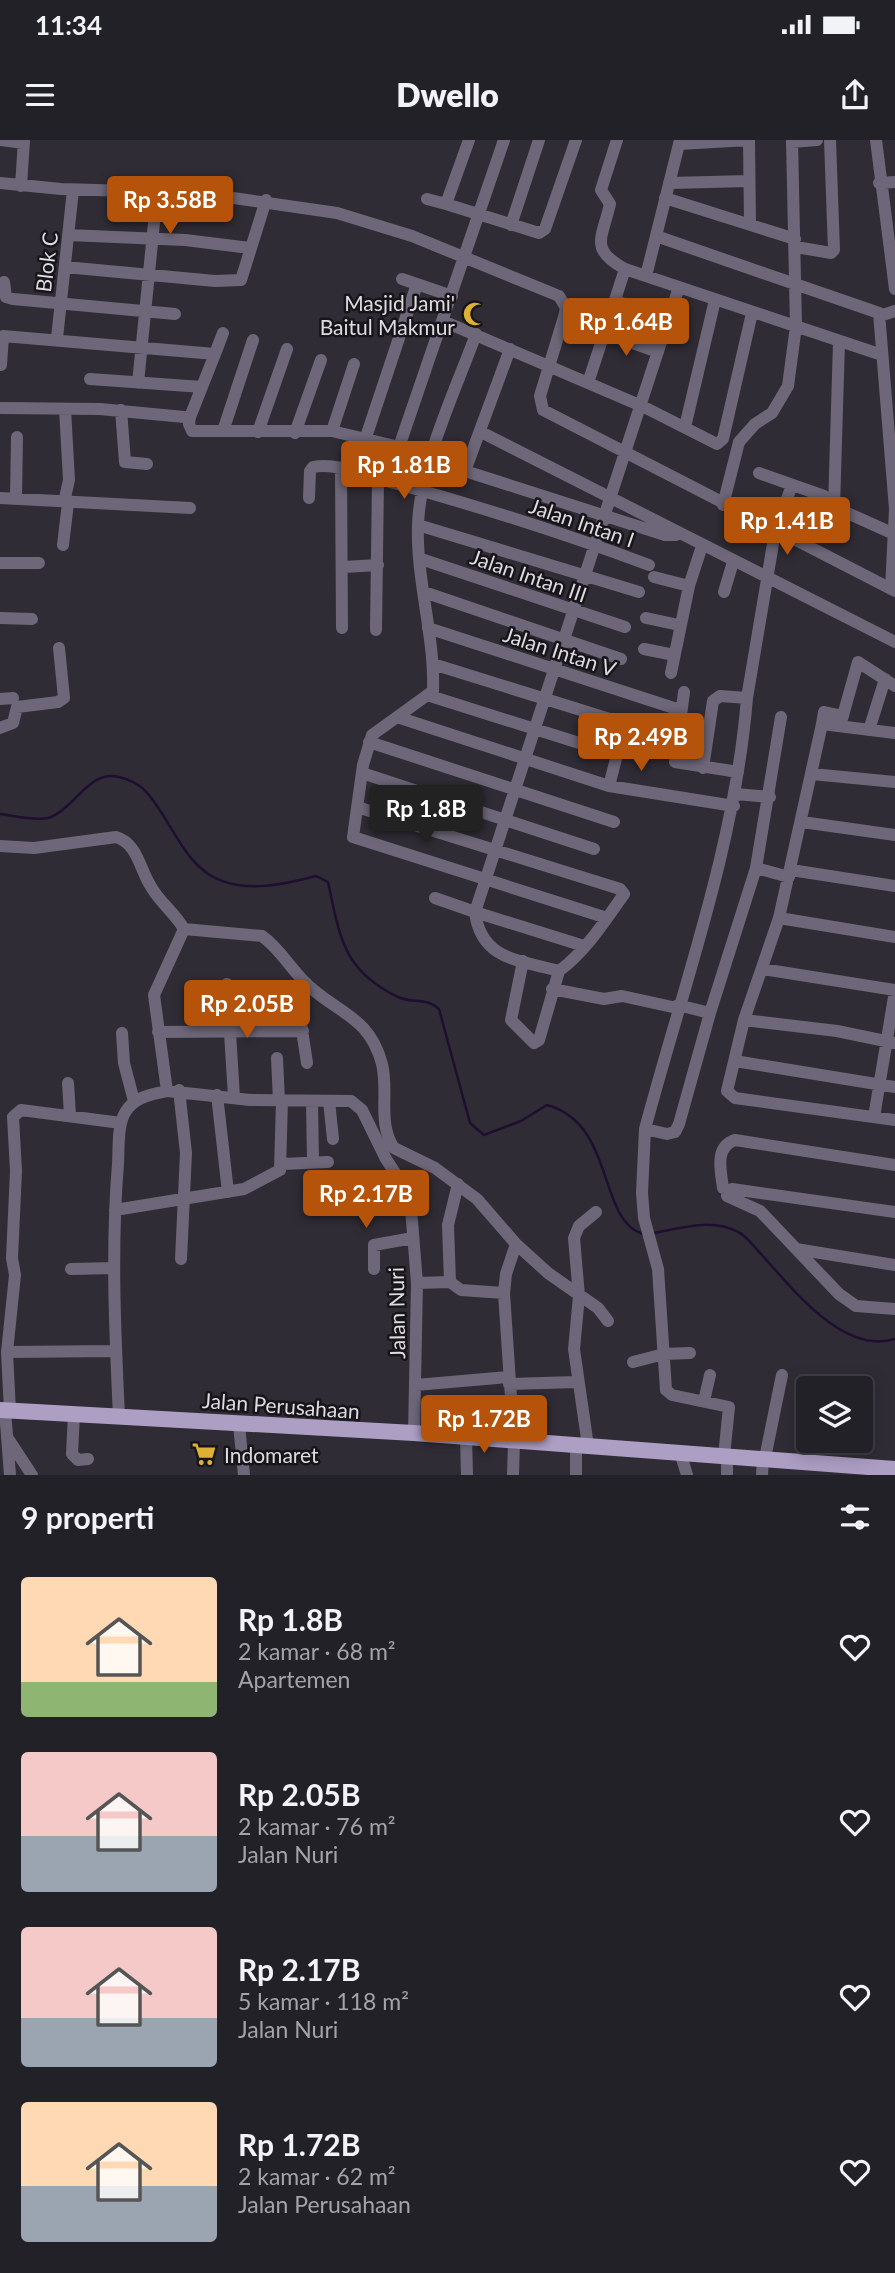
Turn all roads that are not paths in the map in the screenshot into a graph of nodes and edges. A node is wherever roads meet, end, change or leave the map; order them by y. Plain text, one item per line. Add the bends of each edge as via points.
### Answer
1 (0, 140) edge
2 (468, 140) edge
3 (503, 140) edge
4 (539, 140) edge
5 (576, 140) edge
6 (617, 140) edge
7 (748, 140) edge
8 (817, 140) edge
9 (830, 140) edge
10 (876, 140) edge
11 (884, 140) edge
12 (24, 141) edge
13 (792, 141) edge
14 (679, 142) edge
15 (749, 181) junction
16 (895, 182) edge
17 (0, 183) edge
18 (669, 183) junction
19 (879, 183) junction
20 (21, 186) junction
21 (73, 190) junction
22 (157, 193) junction
23 (427, 198) dead end
24 (665, 198) junction
25 (266, 201) junction
26 (446, 204) junction
27 (478, 215) junction
28 (750, 223) junction
29 (890, 224) edge
30 (511, 225) junction
31 (68, 235) junction
32 (656, 236) junction
33 (153, 239) junction
34 (796, 243) junction
35 (250, 248) junction
36 (465, 257) junction
37 (893, 264) edge
38 (65, 267) junction
39 (625, 269) junction
40 (148, 275) junction
41 (646, 276) junction
42 (402, 279) dead end
43 (4, 282) dead end
44 (417, 284) junction
45 (796, 285) junction
46 (679, 287) junction
47 (895, 289) edge
48 (452, 296) junction
49 (715, 300) junction
50 (615, 301) junction
51 (61, 302) junction
52 (145, 311) junction
53 (895, 311) edge
54 (751, 313) junction
55 (175, 314) dead end
56 (880, 316) junction
57 (668, 319) junction
58 (443, 321) junction
59 (796, 326) junction
60 (223, 333) dead end
61 (605, 333) junction
62 (476, 334) junction
63 (57, 338) junction
64 (253, 340) dead end
65 (839, 342) junction
66 (141, 348) junction
67 (287, 349) dead end
68 (510, 349) junction
69 (658, 352) junction
70 (215, 354) junction
71 (882, 355) junction
72 (321, 360) dead end
73 (354, 364) dead end
74 (1, 365) edge
75 (551, 367) junction
76 (90, 379) dead end
77 (138, 383) junction
78 (588, 383) junction
79 (202, 387) junction
80 (640, 406) junction
81 (0, 408) edge
82 (65, 409) junction
83 (121, 410) junction
84 (184, 417) dead end
85 (685, 427) junction
86 (223, 432) junction
87 (258, 432) junction
88 (332, 432) junction
89 (481, 432) junction
90 (295, 433) junction
91 (17, 437) dead end
92 (366, 437) junction
93 (399, 447) junction
94 (626, 454) junction
95 (432, 459) junction
96 (147, 464) dead end
97 (341, 470) junction
98 (465, 471) junction
99 (759, 473) dead end
100 (378, 479) junction
101 (792, 485) junction
102 (422, 491) junction
103 (824, 496) dead end
104 (0, 498) edge
105 (309, 498) dead end
106 (612, 498) junction
107 (16, 499) junction
108 (66, 503) junction
109 (723, 505) junction
110 (190, 508) dead end
111 (604, 515) junction
112 (418, 525) junction
113 (775, 532) junction
114 (680, 534) junction
115 (894, 534) edge
116 (63, 545) dead end
117 (595, 545) junction
118 (702, 545) junction
119 (421, 559) junction
120 (733, 562) junction
121 (0, 563) edge
122 (39, 563) dead end
123 (378, 565) junction
124 (344, 567) junction
125 (766, 577) junction
126 (585, 578) junction
127 (689, 586) junction
128 (893, 590) edge
129 (424, 592) junction
130 (639, 592) dead end
131 (724, 592) dead end
132 (573, 611) junction
133 (0, 618) edge
134 (646, 618) dead end
135 (32, 620) dead end
136 (679, 625) junction
137 (625, 627) dead end
138 (342, 628) dead end
139 (428, 628) junction
140 (376, 629) dead end
141 (565, 639) junction
142 (895, 642) edge
143 (60, 648) dead end
144 (644, 649) dead end
145 (864, 650) dead end
146 (674, 655) junction
147 (621, 659) dead end
148 (859, 663) junction
149 (433, 664) junction
150 (554, 670) junction
151 (671, 673) dead end
152 (890, 683) edge
153 (684, 692) dead end
154 (427, 695) junction
155 (747, 698) junction
156 (545, 699) junction
157 (680, 710) junction
158 (397, 717) junction
159 (781, 717) dead end
160 (841, 721) junction
161 (536, 727) junction
162 (0, 728) edge
163 (869, 730) junction
164 (895, 733) edge
165 (677, 740) junction
166 (369, 742) junction
167 (525, 759) junction
168 (703, 768) junction
169 (738, 772) junction
170 (362, 773) junction
171 (812, 774) junction
172 (895, 782) edge
173 (608, 786) junction
174 (515, 791) junction
175 (770, 797) junction
176 (735, 800) junction
177 (357, 807) junction
178 (506, 819) junction
179 (614, 822) dead end
180 (802, 822) junction
181 (895, 835) edge
182 (0, 846) edge
183 (497, 849) junction
184 (594, 849) dead end
185 (756, 869) junction
186 (790, 874) junction
187 (484, 880) junction
188 (895, 886) edge
189 (435, 898) dead end
190 (475, 912) junction
191 (607, 918) junction
192 (779, 918) junction
193 (184, 929) junction
194 (895, 937) edge
195 (584, 946) junction
196 (523, 961) junction
197 (762, 969) junction
198 (559, 971) junction
199 (228, 984) dead end
200 (304, 984) junction
201 (552, 989) junction
202 (895, 990) edge
203 (677, 1007) junction
204 (709, 1013) junction
205 (744, 1020) junction
206 (303, 1031) junction
207 (158, 1032) junction
208 (230, 1032) junction
209 (122, 1033) dead end
210 (890, 1042) edge
211 (277, 1058) dead end
212 (735, 1061) junction
213 (307, 1063) dead end
214 (68, 1083) dead end
215 (879, 1085) junction
216 (895, 1087) edge
217 (173, 1090) junction
218 (217, 1094) junction
219 (234, 1097) junction
220 (134, 1101) junction
221 (281, 1101) junction
222 (312, 1101) junction
223 (329, 1101) junction
224 (70, 1115) junction
225 (874, 1117) junction
226 (895, 1120) edge
227 (121, 1123) junction
228 (645, 1129) junction
229 (383, 1137) junction
230 (333, 1139) dead end
231 (313, 1162) junction
232 (328, 1162) dead end
233 (282, 1164) junction
234 (895, 1165) edge
235 (357, 1176) dead end
236 (458, 1184) junction
237 (727, 1191) junction
238 (228, 1192) junction
239 (410, 1195) junction
240 (183, 1199) junction
241 (115, 1210) junction
242 (596, 1212) dead end
243 (895, 1212) edge
244 (413, 1238) junction
245 (516, 1244) junction
246 (796, 1249) junction
247 (181, 1259) dead end
248 (895, 1265) edge
249 (114, 1268) junction
250 (71, 1269) dead end
251 (374, 1269) dead end
252 (450, 1282) junction
253 (417, 1283) junction
254 (504, 1293) junction
255 (579, 1296) junction
256 (895, 1309) edge
257 (608, 1321) dead end
258 (116, 1351) junction
259 (7, 1352) junction
260 (690, 1353) dead end
261 (664, 1354) junction
262 (633, 1362) dead end
263 (710, 1375) dead end
264 (782, 1375) dead end
265 (509, 1380) junction
266 (577, 1381) junction
267 (416, 1385) junction
268 (704, 1401) junction
269 (5, 1410) edge
270 (74, 1414) junction
271 (119, 1416) junction
272 (239, 1424) junction
273 (414, 1433) junction
274 (6, 1436) junction
275 (466, 1437) junction
276 (514, 1441) junction
277 (582, 1446) junction
278 (680, 1452) junction
279 (725, 1456) junction
280 (764, 1458) junction
281 (88, 1459) dead end
282 (895, 1469) edge
283 (10, 1475) edge
284 (32, 1475) edge
285 (244, 1475) edge
286 (467, 1475) edge
287 (513, 1475) edge
288 (576, 1475) edge
289 (687, 1475) edge
290 (727, 1475) edge
291 (762, 1475) edge

1 - 12 street
2 - 26 street
3 - 27 street
4 - 30 street
5 - 30 street via 543,230 537,233
6 - 39 street via 601,187 610,204 601,250
7 - 14 street
7 - 15 street
8 - 13 street
9 - 34 street via 834,250
10 - 11 street
10 - 19 street
12 - 20 street
13 - 34 street
14 - 18 street
15 - 18 street
15 - 28 street
16 - 19 street
17 - 20 street
18 - 24 street
19 - 29 street
20 - 21 street
21 - 22 street
21 - 31 street, Blok C
22 - 25 street
22 - 33 street
23 - 26 street
24 - 28 street
24 - 32 street
25 - 35 street
25 - 36 street via 337,213
26 - 27 street
27 - 30 street
27 - 36 street
28 - 34 street
29 - 37 street
31 - 33 street
31 - 38 street, Blok C
32 - 41 street
32 - 45 street
33 - 35 street
33 - 40 street
34 - 45 street
35 - 40 street via 242,280
36 - 48 street
36 - 75 street via 563,300 564,317
37 - 47 street
38 - 40 street
38 - 51 street, Blok C
39 - 41 street
39 - 50 street
40 - 52 street
41 - 46 street
42 - 44 street
43 - 51 street via 6,297
44 - 48 street
44 - 92 street
45 - 56 street via 876,310
45 - 59 street
46 - 49 street
46 - 57 street
48 - 58 street
49 - 54 street
49 - 85 street
50 - 57 street
50 - 61 street
51 - 52 street
51 - 63 street, Blok C
52 - 55 street
52 - 66 street
53 - 56 street
54 - 59 street
54 - 85 street via 723,439 717,444
56 - 71 street
57 - 69 street
58 - 62 street
58 - 93 street
59 - 65 street
59 - 109 street via 786,393 772,413 739,442
60 - 70 street
61 - 69 street
61 - 78 street
62 - 68 street
62 - 95 street
63 - 66 street
63 - 74 street via 3,336
64 - 86 street
65 - 71 street
65 - 115 street via 834,507
66 - 70 street
66 - 77 street
67 - 87 street
68 - 75 street
68 - 89 street
69 - 80 street
70 - 79 street
71 - 115 street
72 - 90 street
73 - 88 street
75 - 78 street
75 - 94 street via 540,396 543,410
76 - 77 street
77 - 79 street
78 - 80 street
79 - 86 street via 190,428
80 - 85 street
80 - 94 street
81 - 82 street
82 - 83 street
82 - 108 street
83 - 84 street
83 - 96 street via 125,462
86 - 87 street
87 - 90 street
88 - 90 street
88 - 92 street
89 - 98 street
89 - 106 street
91 - 107 street
92 - 93 street
93 - 95 street
94 - 106 street
94 - 109 street
95 - 98 street
95 - 102 street
97 - 100 street, Jalan Intan I
97 - 105 street, Jalan Intan I via 313,467
97 - 124 street
98 - 111 street
99 - 101 street
100 - 102 street, Jalan Intan I
100 - 123 street
101 - 103 street
101 - 113 street
102 - 112 street
102 - 117 street, Jalan Intan I
104 - 107 street
106 - 111 street
106 - 114 street
107 - 108 street
108 - 110 street
108 - 116 street
109 - 113 street
111 - 114 street via 665,535
111 - 117 street
112 - 119 street
112 - 126 street
113 - 125 street
113 - 128 street
114 - 118 street
115 - 128 street
117 - 126 street
117 - 127 street, Jalan Intan I
118 - 120 street
118 - 127 street
119 - 129 street
119 - 132 street, Jalan Intan III
120 - 125 street
120 - 131 street
121 - 122 street
123 - 124 street
123 - 140 street
124 - 138 street
125 - 142 street
125 - 155 street
126 - 130 street
126 - 132 street
127 - 136 street
129 - 139 street
129 - 141 street
132 - 137 street, Jalan Intan III
132 - 141 street
133 - 135 street
134 - 136 street
136 - 146 street
139 - 149 street
139 - 150 street, Jalan Intan V
141 - 147 street
141 - 150 street
143 - 162 street via 64,698 17,707 13,723
144 - 146 street
145 - 148 street
146 - 151 street
148 - 152 street
148 - 160 street
149 - 154 street via 433,691
149 - 156 street
150 - 156 street
150 - 157 street, Jalan Intan V
152 - 163 street
153 - 157 street
154 - 158 street
154 - 161 street
155 - 168 street via 720,696 713,701
155 - 169 street
156 - 161 street
156 - 165 street
157 - 165 street
158 - 166 street via 379,728
158 - 167 street
159 - 175 street
160 - 163 street
160 - 171 street via 822,724
161 - 167 street
161 - 173 street via 617,755
163 - 164 street
165 - 168 street via 675,762
166 - 170 street
166 - 174 street
167 - 173 street
167 - 174 street
168 - 169 street
169 - 176 street
170 - 177 street
170 - 178 street
171 - 172 street
171 - 180 street
173 - 176 street
174 - 178 street
174 - 179 street
175 - 176 street
175 - 185 street
176 - 203 street via 723,856
177 - 183 street
177 - 187 street via 356,839
178 - 183 street
178 - 184 street
180 - 181 street
180 - 186 street
182 - 193 street via 34,848 116,836 123,839 159,900
183 - 187 street
183 - 191 street via 621,889 624,894
185 - 186 street
185 - 204 street
186 - 188 street
186 - 192 street
187 - 190 street
187 - 191 street
189 - 190 street
190 - 195 street
190 - 196 street via 486,945
191 - 195 street
192 - 194 street
192 - 197 street
193 - 200 street via 262,936
193 - 207 street via 154,995
195 - 198 street
196 - 198 street
196 - 201 street via 511,1020 532,1042 539,1040
197 - 202 street
197 - 205 street
198 - 201 street
199 - 208 street
200 - 206 street via 297,997
200 - 229 street via 344,1009 377,1049 382,1067
201 - 203 street
202 - 210 street
203 - 204 street
203 - 228 street
204 - 228 street via 677,1129 667,1134
205 - 210 street
205 - 212 street
206 - 208 street
206 - 213 street
207 - 208 street
207 - 217 street
208 - 219 street
209 - 220 street
210 - 215 street
211 - 221 street
212 - 215 street
212 - 225 street via 727,1087 732,1097
214 - 224 street
215 - 216 street
215 - 225 street
217 - 218 street, Jalan Nuri
217 - 220 street
217 - 240 street via 186,1153
218 - 219 street, Jalan Nuri
218 - 238 street
219 - 221 street, Jalan Nuri
220 - 227 street
221 - 222 street, Jalan Nuri
221 - 233 street
222 - 223 street, Jalan Nuri
222 - 231 street
223 - 229 street, Jalan Nuri via 357,1104
223 - 230 street
224 - 227 street
224 - 259 street via 21,1110 13,1117 15,1275
225 - 226 street
227 - 241 street
228 - 261 street via 644,1218 658,1269
229 - 236 street
229 - 239 street, Jalan Nuri
231 - 232 street
231 - 233 street
233 - 238 street via 280,1170 251,1187
234 - 237 street via 735,1140 720,1154
235 - 239 street
236 - 245 street
236 - 252 street via 448,1225
237 - 243 street
237 - 246 street via 760,1211
238 - 240 street
239 - 244 street, Jalan Nuri
240 - 241 street
240 - 247 street
241 - 249 street
242 - 255 street via 575,1233
244 - 251 street via 374,1245
244 - 253 street, Jalan Nuri
245 - 254 street
245 - 255 street
246 - 248 street
246 - 256 street via 856,1306
249 - 250 street
249 - 258 street
252 - 253 street
252 - 254 street via 461,1290
253 - 267 street, Jalan Nuri
254 - 265 street
255 - 257 street
255 - 266 street via 574,1340
258 - 259 street
258 - 271 street
259 - 269 street
260 - 261 street
261 - 262 street
261 - 268 street via 667,1393
263 - 268 street
264 - 280 street
265 - 266 street
265 - 267 street
265 - 276 street
266 - 277 street
267 - 273 street, Jalan Nuri
268 - 279 street via 724,1404 730,1410
269 - 270 main road, Jalan Perusahaan
269 - 274 street
270 - 271 main road, Jalan Perusahaan
270 - 281 street via 72,1454 78,1460
271 - 272 main road, Jalan Perusahaan
272 - 273 main road, Jalan Perusahaan
272 - 285 street
273 - 275 main road, Jalan Perusahaan
274 - 283 street
274 - 284 street
275 - 276 main road, Jalan Perusahaan
275 - 286 street
276 - 277 main road, Jalan Perusahaan
276 - 287 street
277 - 278 main road, Jalan Perusahaan
277 - 288 street
278 - 279 main road, Jalan Perusahaan
278 - 289 street
279 - 280 main road, Jalan Perusahaan
279 - 290 street
280 - 282 main road, Jalan Perusahaan
280 - 291 street

